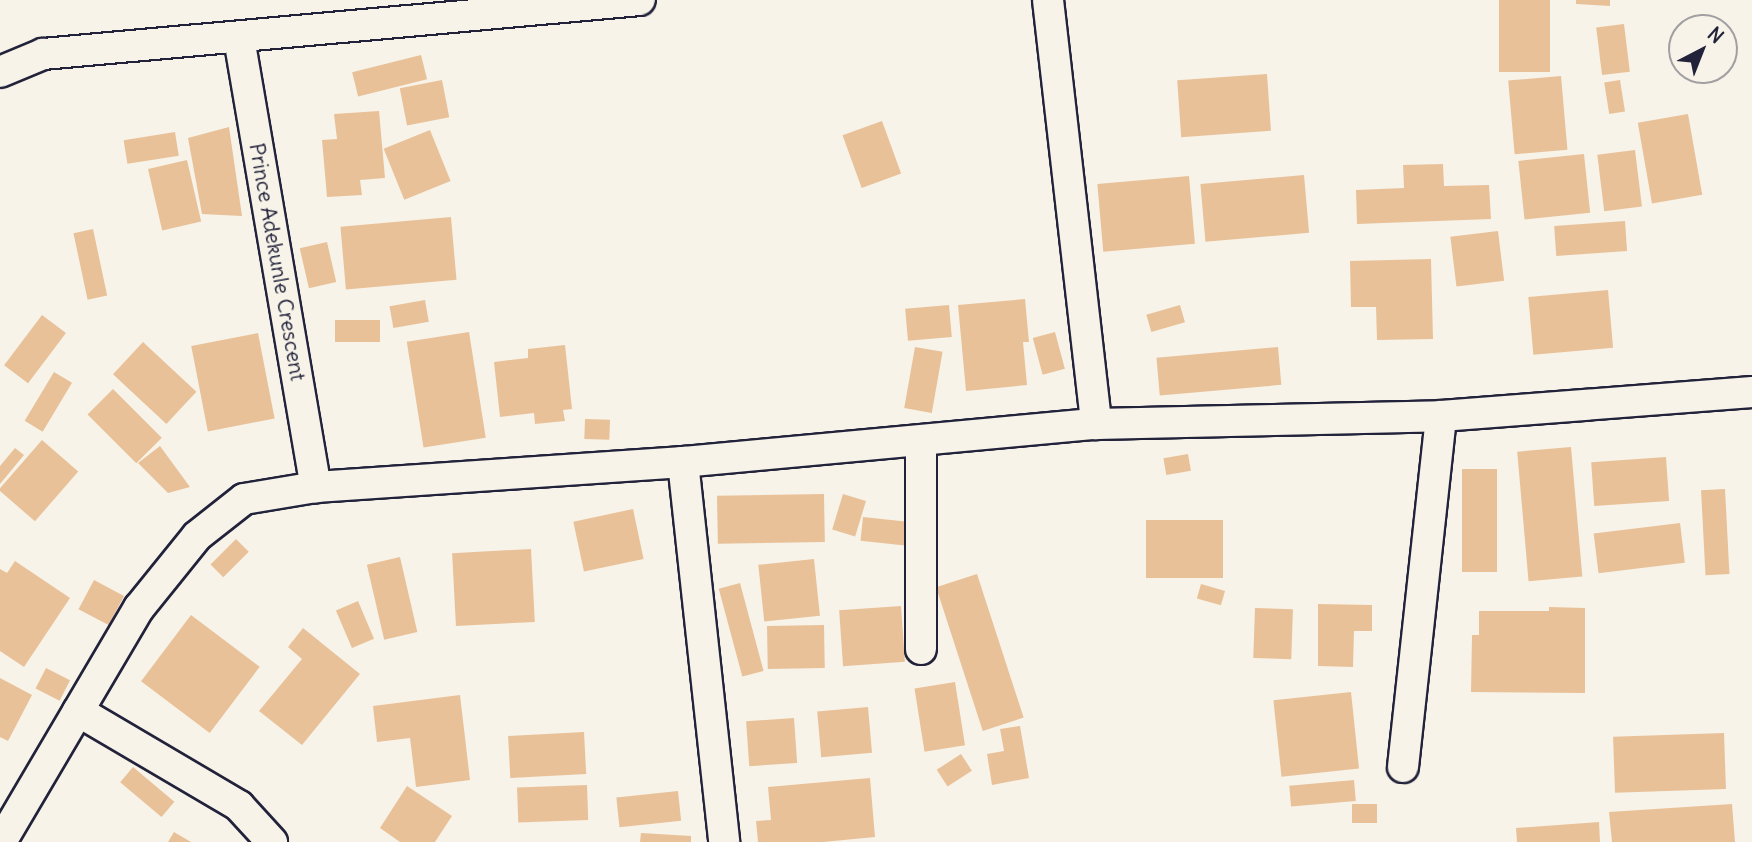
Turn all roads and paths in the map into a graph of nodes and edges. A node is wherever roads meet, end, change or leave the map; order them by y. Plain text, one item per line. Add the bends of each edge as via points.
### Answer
1 (640, 0) edge
2 (1048, 0) edge
3 (239, 38) junction
4 (0, 72) edge
5 (1752, 392) edge
6 (1441, 416) junction
7 (1096, 424) junction
8 (921, 441) junction
9 (682, 462) junction
10 (316, 487) junction
11 (921, 649) dead end
12 (78, 711) junction
13 (1403, 767) dead end
14 (1, 842) edge
15 (272, 842) edge
16 (724, 842) edge

1 - 3 street
2 - 7 street
3 - 4 street via 43,54
3 - 10 street, Prince Adekunle Crescent
5 - 6 street
6 - 7 street
6 - 13 street
7 - 8 street
8 - 9 street
8 - 11 street
9 - 10 street
9 - 16 street
10 - 12 street via 244,499 197,536 139,608
12 - 14 street
12 - 15 street via 239,807

